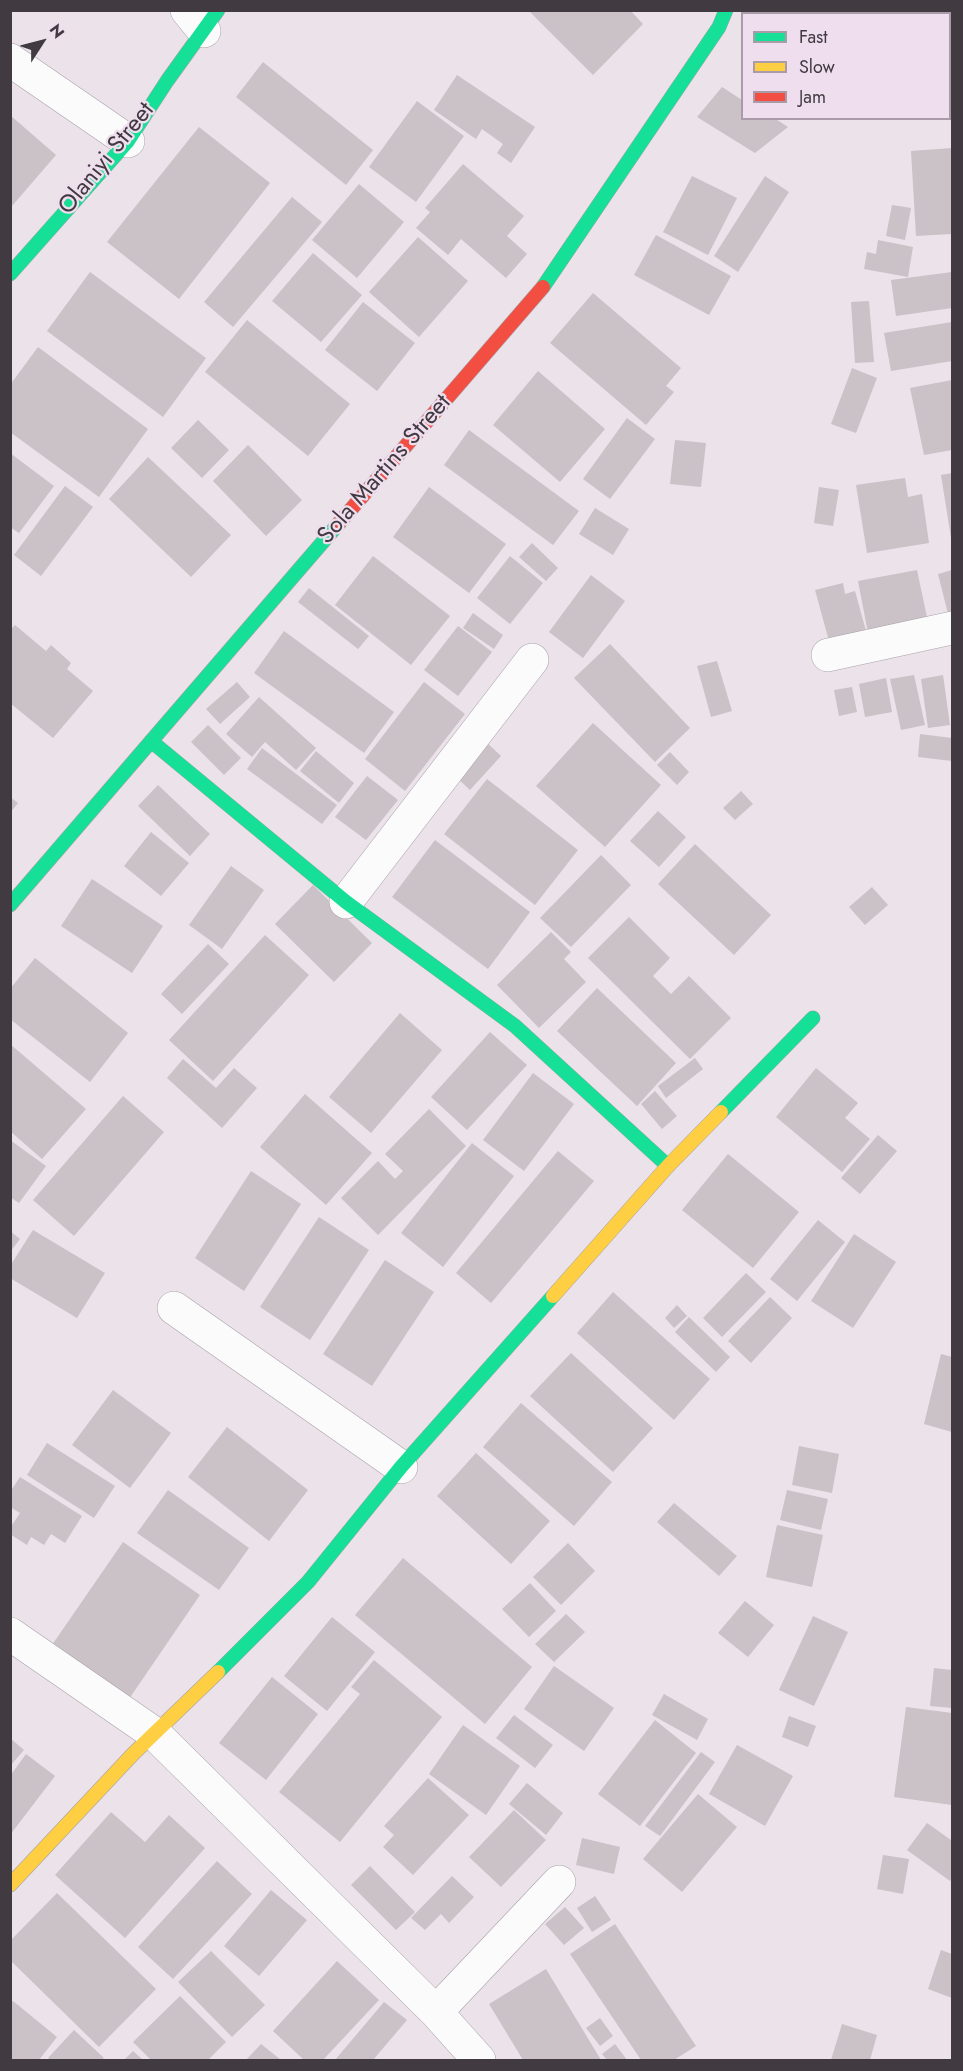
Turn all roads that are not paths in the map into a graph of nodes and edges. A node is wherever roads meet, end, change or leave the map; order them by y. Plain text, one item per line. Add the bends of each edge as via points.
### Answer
1 (726, 10) edge
2 (203, 17) edge
3 (10, 60) edge
4 (128, 141) junction
5 (10, 274) edge
6 (952, 628) edge
7 (828, 656) dead end
8 (532, 660) dead end
9 (151, 741) junction
10 (346, 902) junction
11 (10, 905) edge
12 (813, 1018) dead end
13 (668, 1166) junction
14 (174, 1308) dead end
15 (401, 1467) junction
16 (10, 1634) edge
17 (155, 1734) junction
18 (559, 1882) dead end
19 (10, 1885) edge
20 (436, 2012) junction
21 (479, 2061) edge

1 - 9 street, Sola Martins Street via 549,280
2 - 4 street, Olaniyi Street
3 - 4 street
4 - 5 street, Olaniyi Street
6 - 7 street
8 - 10 street
9 - 10 street
9 - 11 street, Sola Martins Street
10 - 13 street via 515,1026
12 - 13 street
13 - 15 street
14 - 15 street
15 - 17 street via 308,1582
16 - 17 street
17 - 19 street
17 - 20 street
18 - 20 street
20 - 21 street

